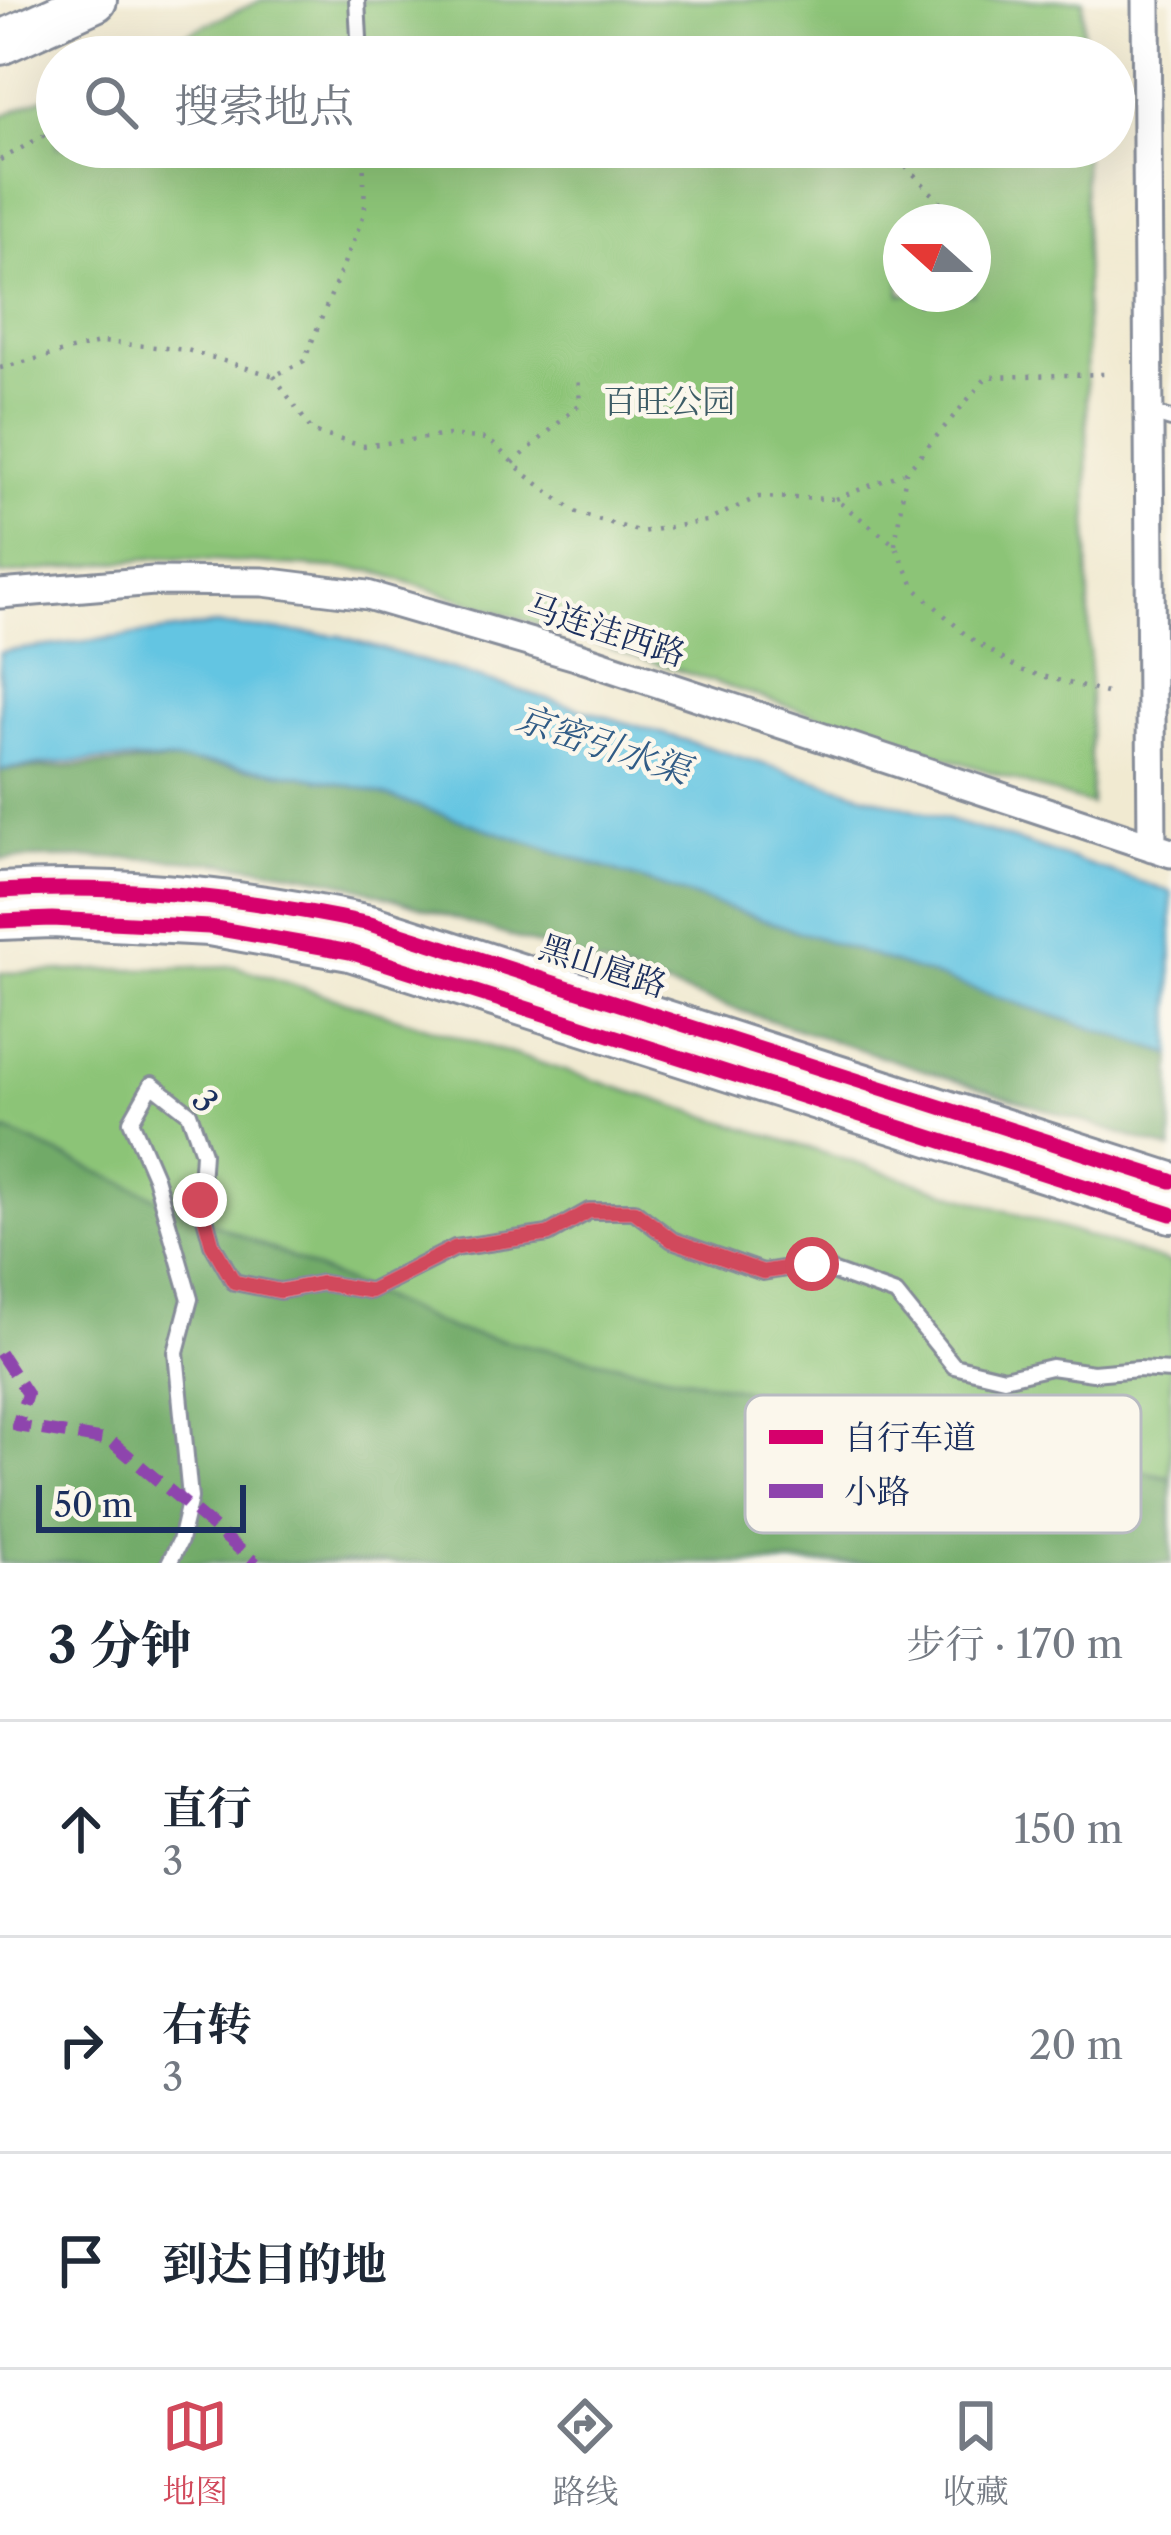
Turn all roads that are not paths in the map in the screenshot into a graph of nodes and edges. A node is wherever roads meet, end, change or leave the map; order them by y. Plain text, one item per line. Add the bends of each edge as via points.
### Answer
1 (95, 0) edge
2 (357, 0) edge
3 (1146, 0) edge
4 (359, 36) edge
5 (0, 43) edge
6 (1159, 416) edge
7 (0, 594) edge
8 (1161, 850) edge
9 (0, 891) edge
10 (0, 921) edge
11 (1171, 1181) edge
12 (1171, 1214) edge
13 (1171, 1371) edge
14 (170, 1563) edge

1 - 5 main road
2 - 4 lane
3 - 6 street
6 - 8 street
7 - 8 street, 马连洼西路 via 154,581 263,582 367,596 576,656
9 - 11 main road, 黑山扈路 via 160,892 370,924
10 - 12 main road, 黑山扈路 via 208,927 350,952
13 - 14 lane, 3 / 3 via 1051,1367 1004,1378 954,1366 896,1294 812,1264 763,1272 672,1240 634,1211 589,1211 548,1234 455,1248 370,1291 234,1282 200,1200 203,1153 189,1113 152,1084 131,1121 190,1299 176,1352 190,1498

